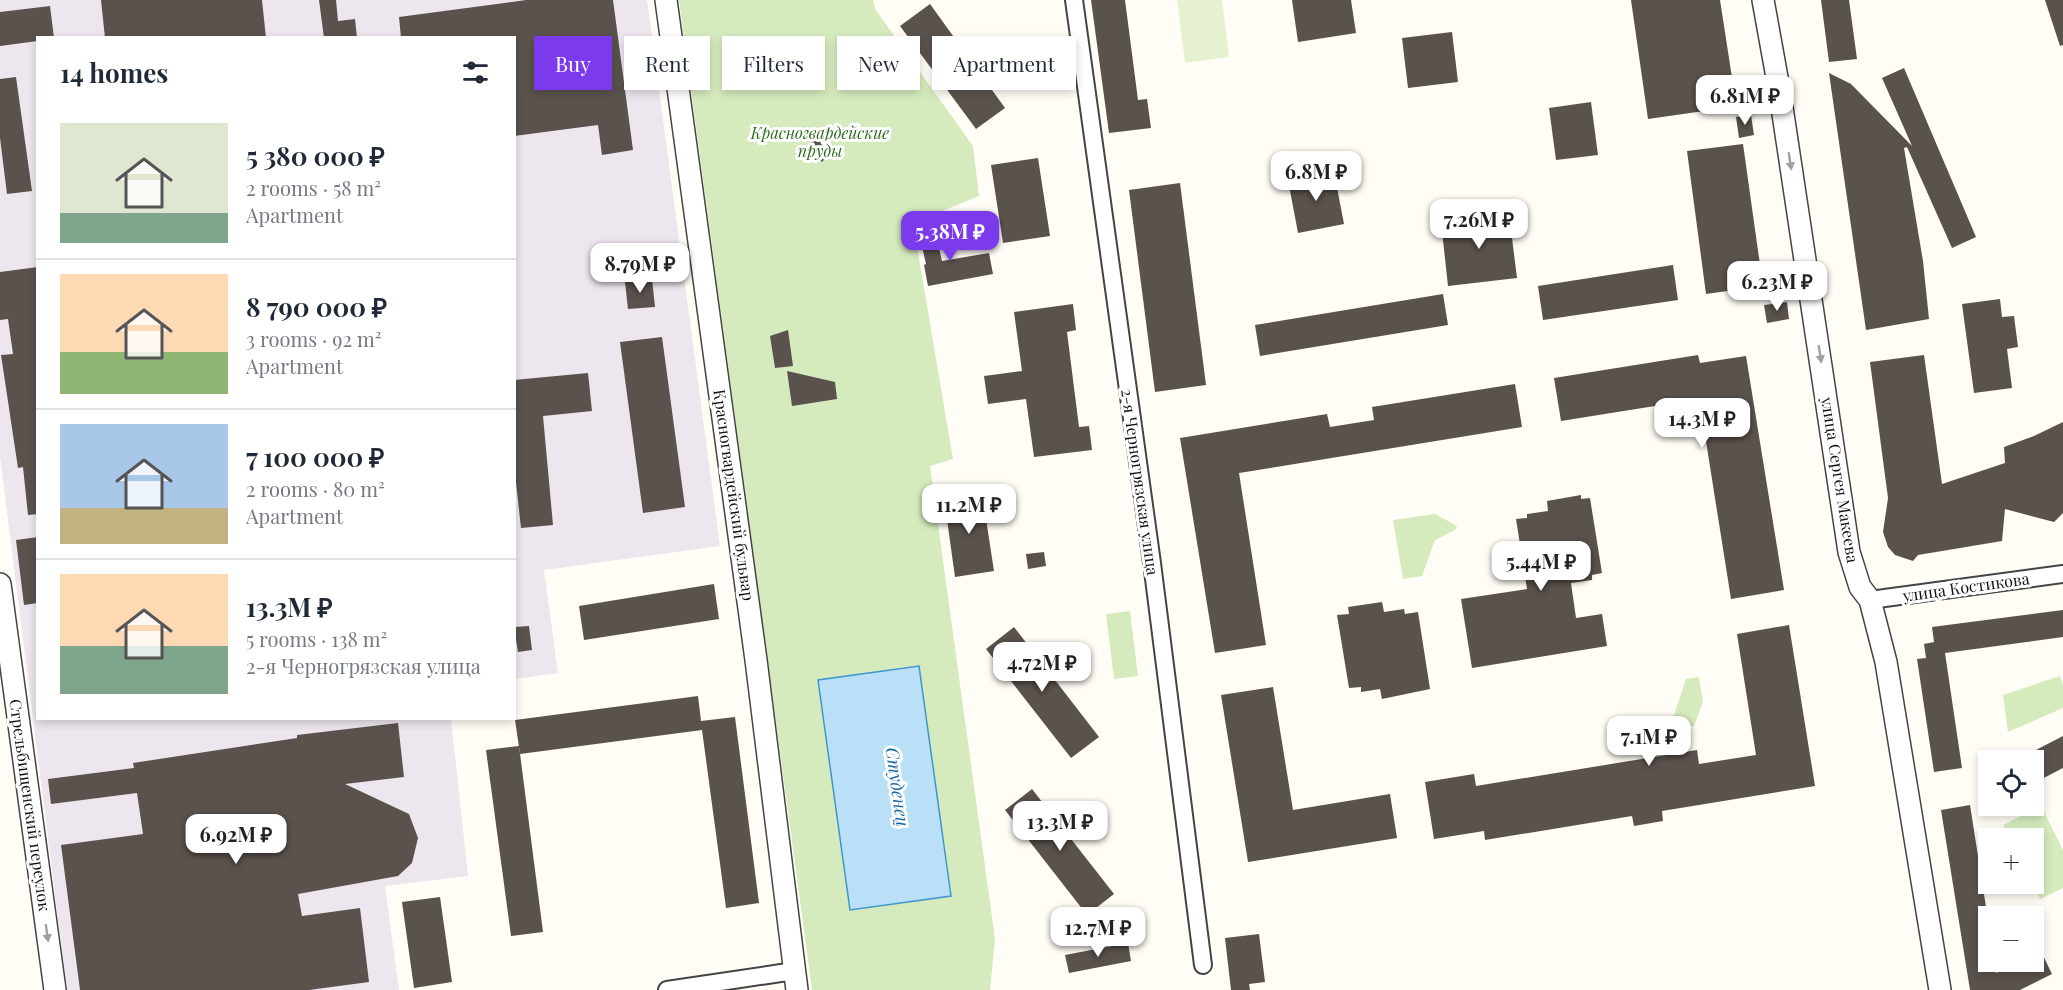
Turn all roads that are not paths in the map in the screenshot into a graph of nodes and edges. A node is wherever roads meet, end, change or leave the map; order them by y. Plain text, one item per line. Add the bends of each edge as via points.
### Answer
1 (666, 0) edge
2 (1074, 0) edge
3 (1762, 0) edge
4 (2063, 574) edge
5 (0, 584) edge
6 (1870, 600) junction
7 (1203, 965) dead end
8 (795, 981) edge
9 (55, 990) edge
10 (667, 990) edge
11 (1940, 990) edge

1 - 8 street, Красногвардейский бульвар via 756,660
2 - 7 street, 2-я Черногрязская улица
3 -> 6 street, улица Сергея Макеева via 1849,552 1860,587
4 - 6 street, улица Костикова
5 -> 9 street, Стрельбищенский переулок
6 - 11 street, улица Сергея Макеева via 1886,662
8 - 10 street

